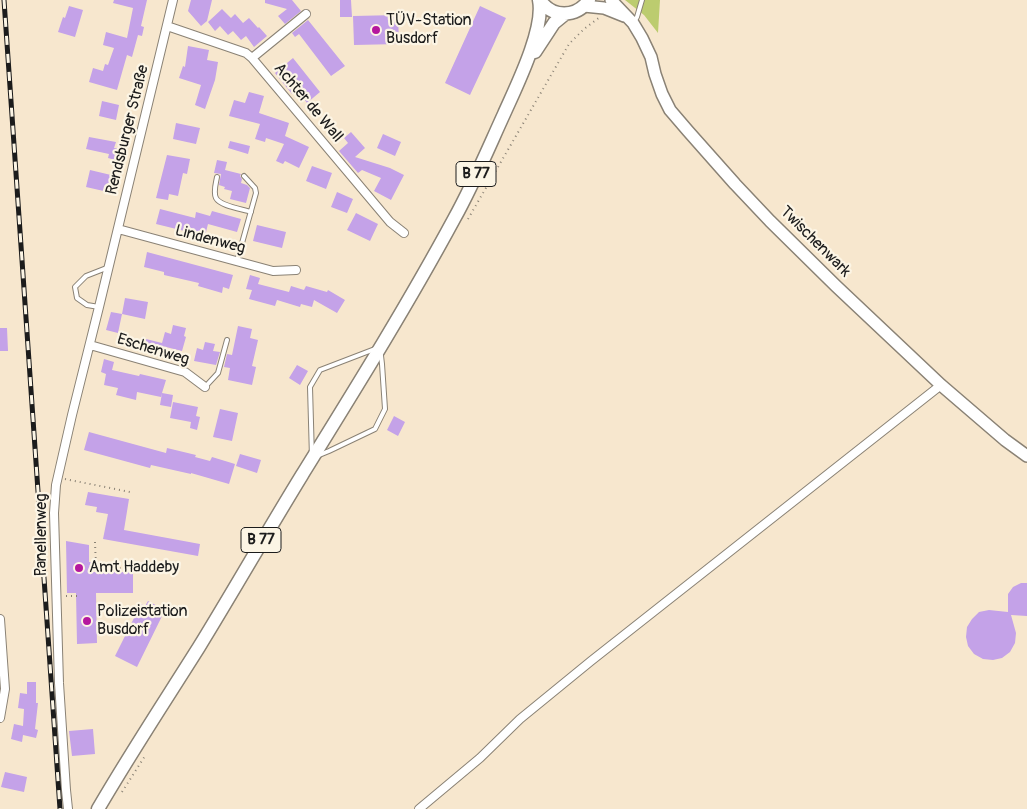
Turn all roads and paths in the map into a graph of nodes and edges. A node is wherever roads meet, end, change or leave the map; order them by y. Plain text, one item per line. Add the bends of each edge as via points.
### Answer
1 (173, 0) edge
2 (540, 0) edge
3 (611, 0) edge
4 (642, 0) edge
5 (586, 3) edge
6 (306, 14) dead end
7 (565, 14) junction
8 (629, 20) junction
9 (167, 26) junction
10 (252, 58) junction
11 (523, 71) junction
12 (244, 176) dead end
13 (217, 177) dead end
14 (251, 212) junction
15 (118, 229) junction
16 (404, 233) dead end
17 (237, 261) junction
18 (109, 267) junction
19 (296, 270) dead end
20 (99, 308) junction
21 (227, 340) dead end
22 (90, 346) junction
23 (380, 347) junction
24 (941, 385) junction
25 (205, 387) joint
26 (1027, 456) edge
27 (312, 458) junction
28 (58, 477) junction
29 (130, 492) dead end
30 (96, 542) dead end
31 (91, 566) dead end
32 (96, 566) junction
33 (147, 569) dead end
34 (65, 596) dead end
35 (78, 596) dead end
36 (0, 619) edge
37 (0, 718) edge
38 (99, 808) edge
39 (68, 809) edge
40 (419, 809) edge

1 - 9 street, Rendsburger Straße
2 - 7 main road via 552,11
2 - 11 main road, B 77 via 540,20
3 - 8 street, Twischenwark
4 - 8 lane via 638,17
5 - 7 main road via 575,12
5 - 8 street
6 - 10 street
7 - 11 main road, B 77 via 554,23
8 - 24 street, Twischenwark via 642,38 670,110 770,221
9 - 10 street, Achter de Wall via 246,53
9 - 15 street, Rendsburger Straße
10 - 16 street, Achter de Wall via 390,222
11 - 23 main road, B 77 via 456,217
12 - 14 lane via 256,193
13 - 14 lane via 216,198 221,203
14 - 17 lane
15 - 17 street, Lindenweg
15 - 18 street, Rendsburger Straße
17 - 19 street, Lindenweg via 273,271
18 - 20 street, Panellenweg
18 - 20 lane via 86,276 75,287 77,298
20 - 22 street, Panellenweg
21 - 25 lane via 218,373
22 - 25 street, Eschenweg via 185,372
22 - 28 street, Panellenweg
23 - 27 main road, B 77
23 - 27 lane via 385,409 375,429
23 - 27 lane via 320,370 310,387
24 - 26 street, Twischenwark
24 - 40 street via 591,661
27 - 38 main road, B 77
28 - 29 path
28 - 39 street, Panellenweg via 54,513
30 - 32 path
31 - 32 path
32 - 33 path
34 - 35 path
36 - 37 street via 4,689

